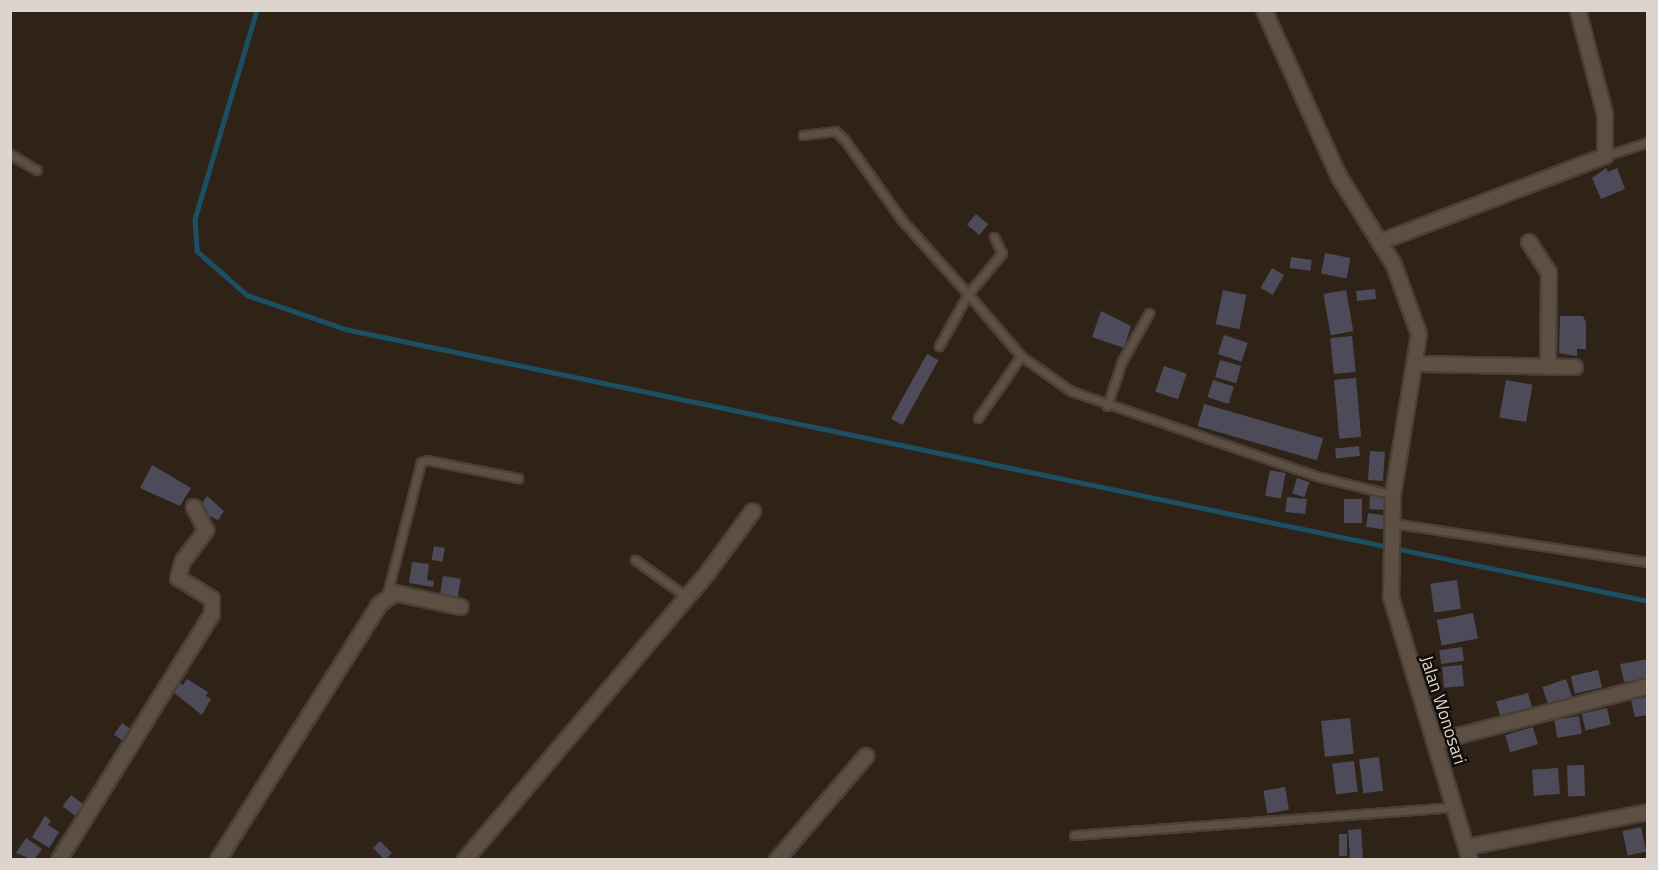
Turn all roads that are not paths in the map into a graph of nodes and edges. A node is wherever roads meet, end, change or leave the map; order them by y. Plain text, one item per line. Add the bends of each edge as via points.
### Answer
1 (1264, 10) edge
2 (1578, 10) edge
3 (803, 135) dead end
4 (1647, 142) edge
5 (10, 154) edge
6 (1605, 156) junction
7 (37, 170) dead end
8 (994, 237) dead end
9 (1380, 242) junction
10 (1529, 242) dead end
11 (968, 294) junction
12 (1149, 313) dead end
13 (939, 346) dead end
14 (1021, 356) junction
15 (1417, 364) junction
16 (1548, 367) junction
17 (1575, 367) dead end
18 (1107, 406) junction
19 (978, 418) dead end
20 (518, 478) dead end
21 (1393, 495) junction
22 (194, 507) dead end
23 (753, 511) dead end
24 (1392, 526) junction
25 (635, 560) dead end
26 (1647, 562) edge
27 (687, 597) junction
28 (386, 598) junction
29 (461, 607) dead end
30 (1647, 686) edge
31 (1435, 742) junction
32 (866, 756) dead end
33 (1455, 807) junction
34 (1647, 812) edge
35 (1074, 835) dead end
36 (1469, 853) edge
37 (59, 860) edge
38 (218, 860) edge
39 (465, 860) edge
40 (777, 860) edge

1 - 9 street, Jalan Wonosari via 1338,175
2 - 6 street via 1605,114
3 - 11 lane via 835,131 844,139 901,219
4 - 6 lane
5 - 7 lane
6 - 9 street
8 - 11 lane via 1002,253
9 - 15 street, Jalan Wonosari via 1410,302 1419,334
10 - 16 street via 1549,273
11 - 13 lane
11 - 14 lane
12 - 18 lane via 1122,361
14 - 18 lane via 1054,382
14 - 19 lane
15 - 16 street
15 - 21 street, Jalan Wonosari
16 - 17 street
18 - 21 lane via 1361,490
20 - 28 lane via 421,462
21 - 24 street, Jalan Wonosari
22 - 37 street via 206,530 183,561 178,578 212,599 212,614
23 - 27 street
24 - 26 lane
24 - 31 street, Jalan Wonosari via 1389,570 1397,625
25 - 27 lane
27 - 39 street
28 - 29 street via 395,593
28 - 38 street
30 - 31 street
31 - 33 street, Jalan Wonosari
32 - 40 street
33 - 35 lane
33 - 36 street, Jalan Wonosari
34 - 36 street

